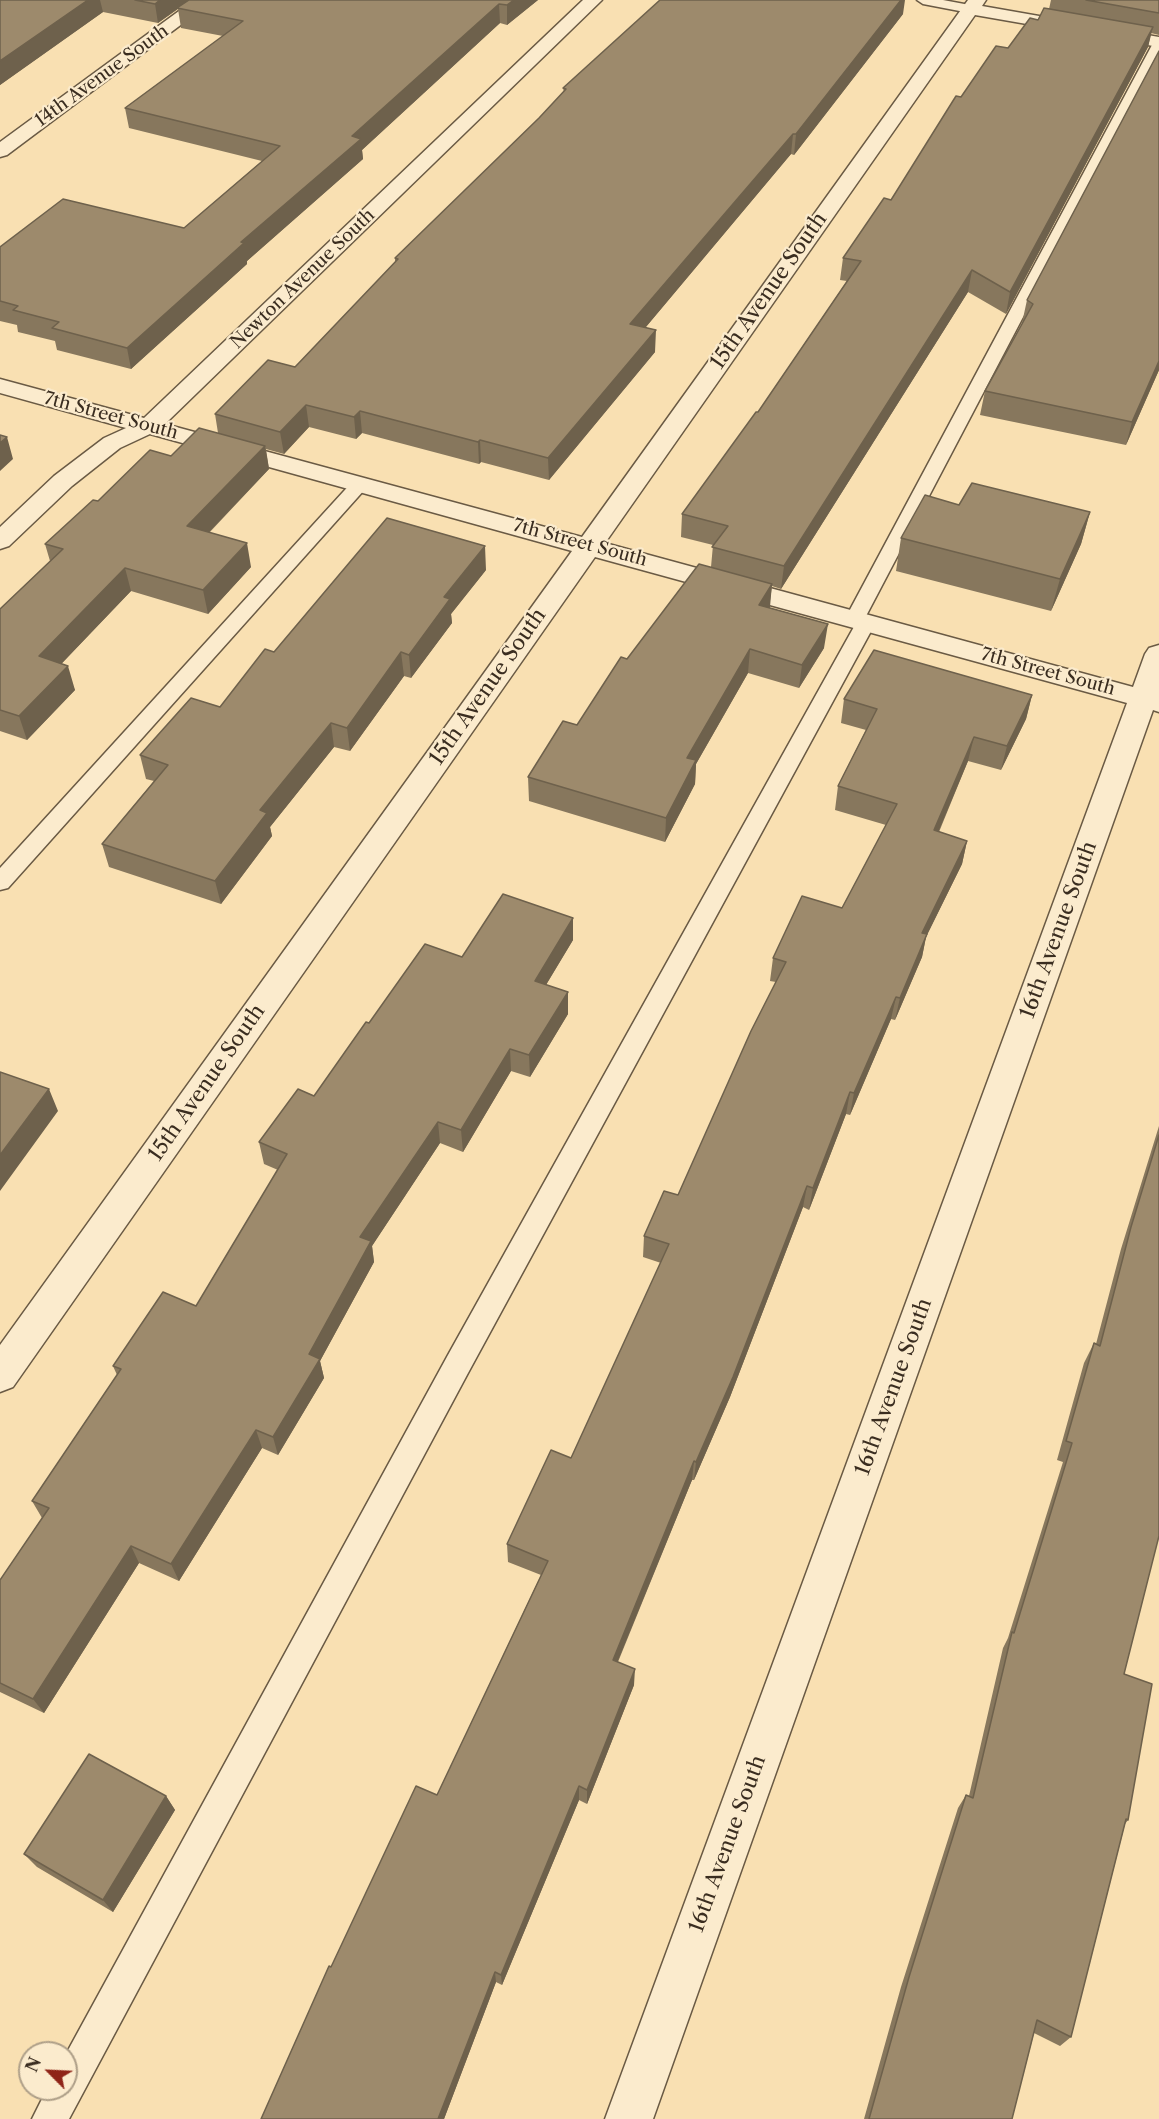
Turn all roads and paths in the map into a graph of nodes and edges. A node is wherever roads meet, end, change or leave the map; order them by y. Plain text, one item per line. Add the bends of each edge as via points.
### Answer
1 (205, 0) edge
2 (593, 0) edge
3 (923, 0) edge
4 (974, 4) edge
5 (1159, 43) edge
6 (0, 151) edge
7 (0, 386) edge
8 (149, 426) junction
9 (360, 484) junction
10 (0, 541) edge
11 (588, 545) junction
12 (861, 621) junction
13 (1159, 654) edge
14 (1151, 701) edge
15 (0, 882) edge
16 (0, 1374) edge
17 (78, 2067) edge
18 (60, 2101) edge
19 (50, 2119) edge
20 (628, 2119) edge

1 - 6 street, 14th Avenue South
2 - 8 street, Newton Avenue South
3 - 4 lane
4 - 5 street
4 - 11 street, 15th Avenue South
5 - 12 lane
7 - 8 street, 7th Street South
8 - 9 street, 7th Street South
8 - 10 street, Newton Avenue South via 112,443
9 - 11 street, 7th Street South
9 - 15 lane
11 - 12 street, 7th Street South
11 - 16 street, 15th Avenue South
12 - 14 street, 7th Street South
12 - 17 lane
13 - 14 street, 16th Avenue South
14 - 20 street, 16th Avenue South
18 - 19 lane

